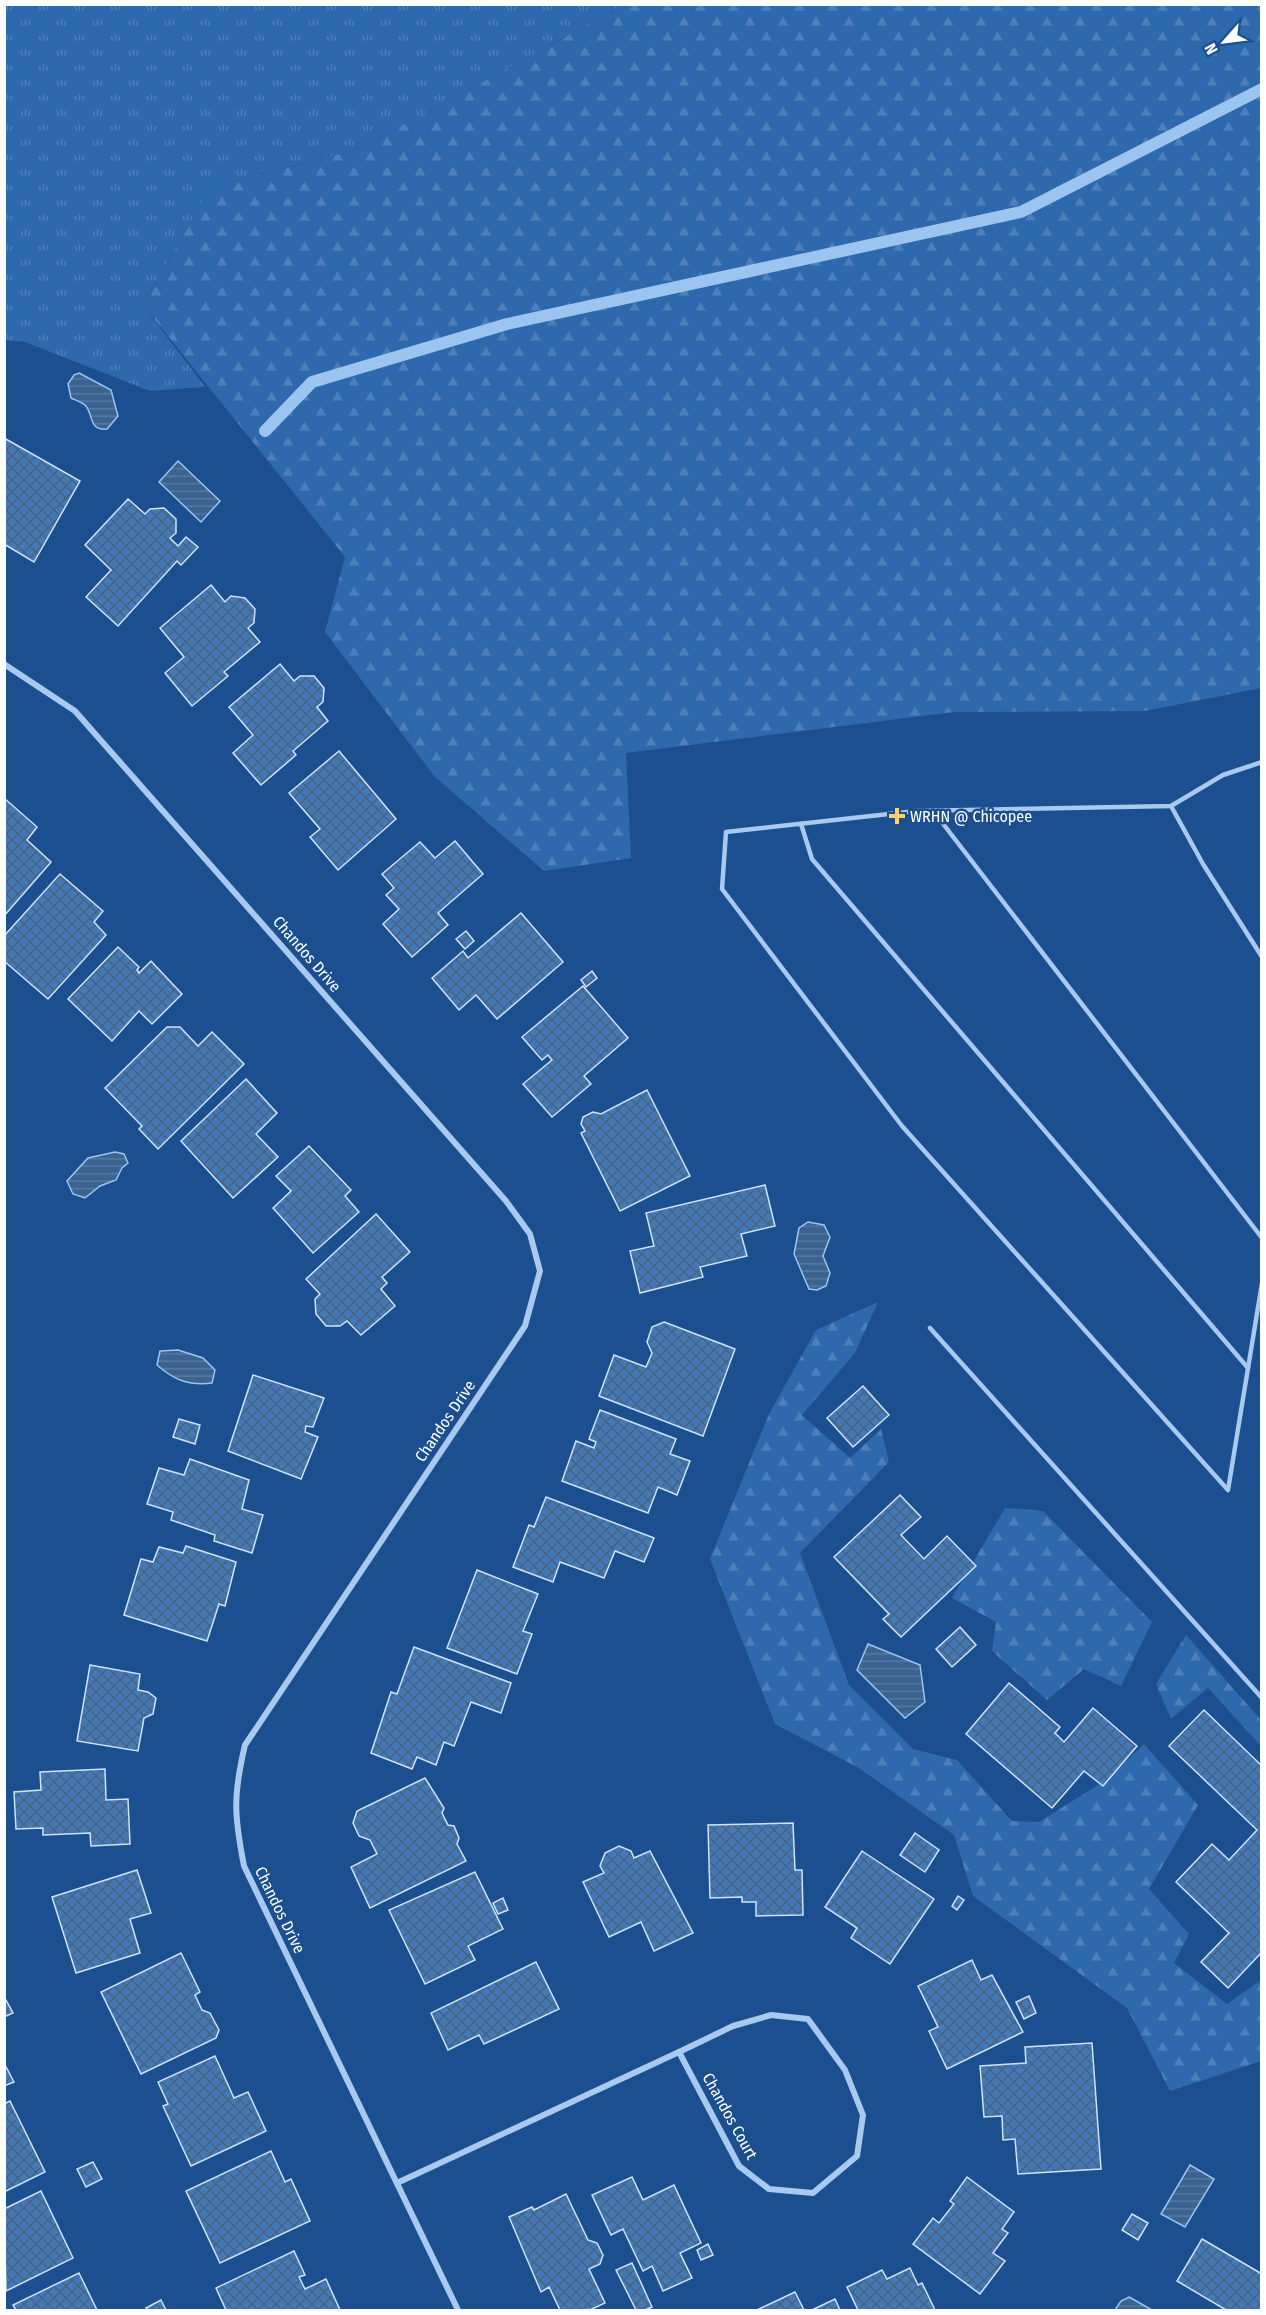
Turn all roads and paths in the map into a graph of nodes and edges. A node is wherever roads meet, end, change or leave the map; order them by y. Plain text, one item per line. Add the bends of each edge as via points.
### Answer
1 (4, 664) edge
2 (1262, 762) edge
3 (1171, 806) junction
4 (934, 812) junction
5 (801, 824) junction
6 (1262, 957) edge
7 (1262, 1238) edge
8 (1262, 1283) edge
9 (930, 1328) dead end
10 (1248, 1368) junction
11 (1262, 1698) edge
12 (679, 2052) junction
13 (397, 2183) junction
14 (458, 2310) edge

1 - 13 street, Chandos Drive via 75,711 506,1201 530,1234 540,1271 525,1326 245,1745 236,1782 234,1816 244,1866
2 - 3 lane via 1223,776
3 - 4 lane
3 - 6 lane
4 - 5 lane
4 - 7 lane
5 - 10 lane via 812,859
5 - 10 lane via 726,832 722,889 902,1126 1228,1490
8 - 10 lane
9 - 11 lane
12 - 12 street, Chandos Court via 739,2166 769,2189 813,2193 856,2156 862,2115 845,2070 808,2019 771,2015 733,2026
12 - 13 street, Chandos Court
13 - 14 street, Chandos Drive

